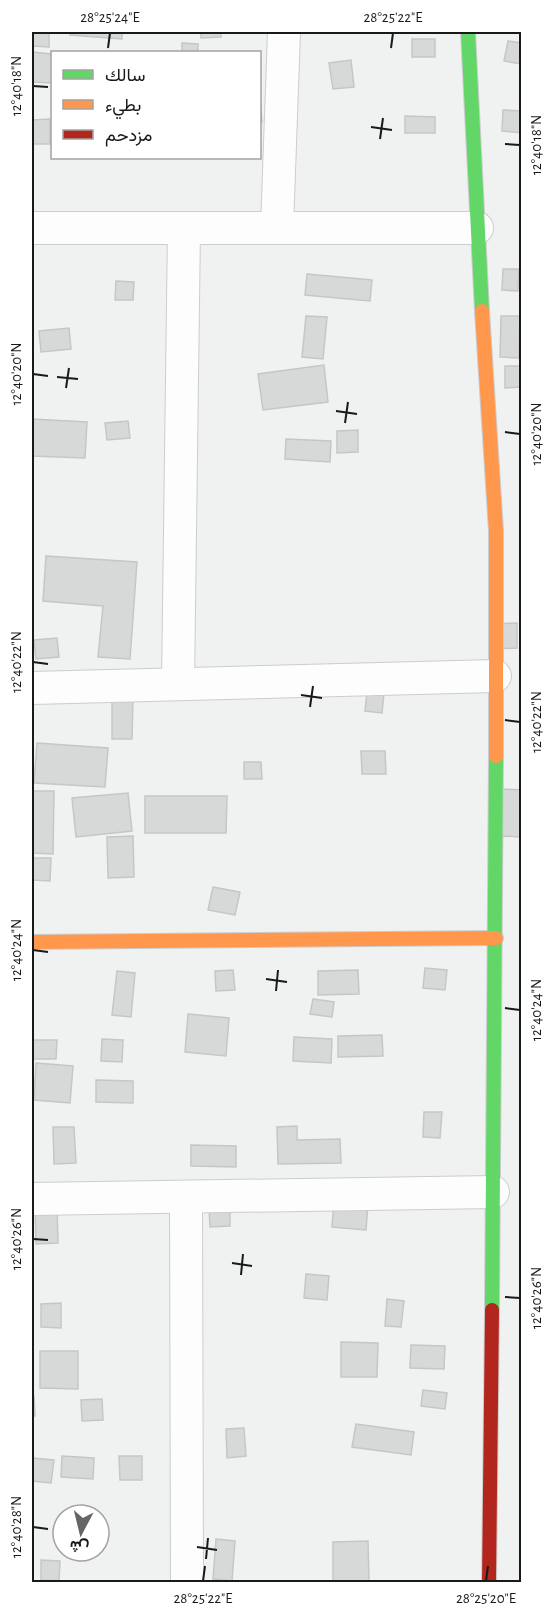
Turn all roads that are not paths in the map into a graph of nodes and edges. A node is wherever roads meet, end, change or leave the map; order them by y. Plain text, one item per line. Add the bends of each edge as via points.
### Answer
1 (284, 32) edge
2 (468, 32) edge
3 (32, 228) edge
4 (184, 228) junction
5 (277, 228) junction
6 (477, 228) junction
7 (495, 676) junction
8 (178, 684) junction
9 (32, 688) edge
10 (496, 938) junction
11 (32, 942) edge
12 (493, 1192) junction
13 (186, 1197) junction
14 (32, 1199) edge
15 (187, 1582) edge
16 (489, 1582) edge

1 - 5 street
2 - 6 street
3 - 4 street
4 - 5 street
4 - 8 street
5 - 6 street
6 - 7 street via 496,531
7 - 8 street
7 - 10 street
8 - 9 street
10 - 11 street
10 - 12 street
12 - 13 street
12 - 16 street
13 - 14 street
13 - 15 street

